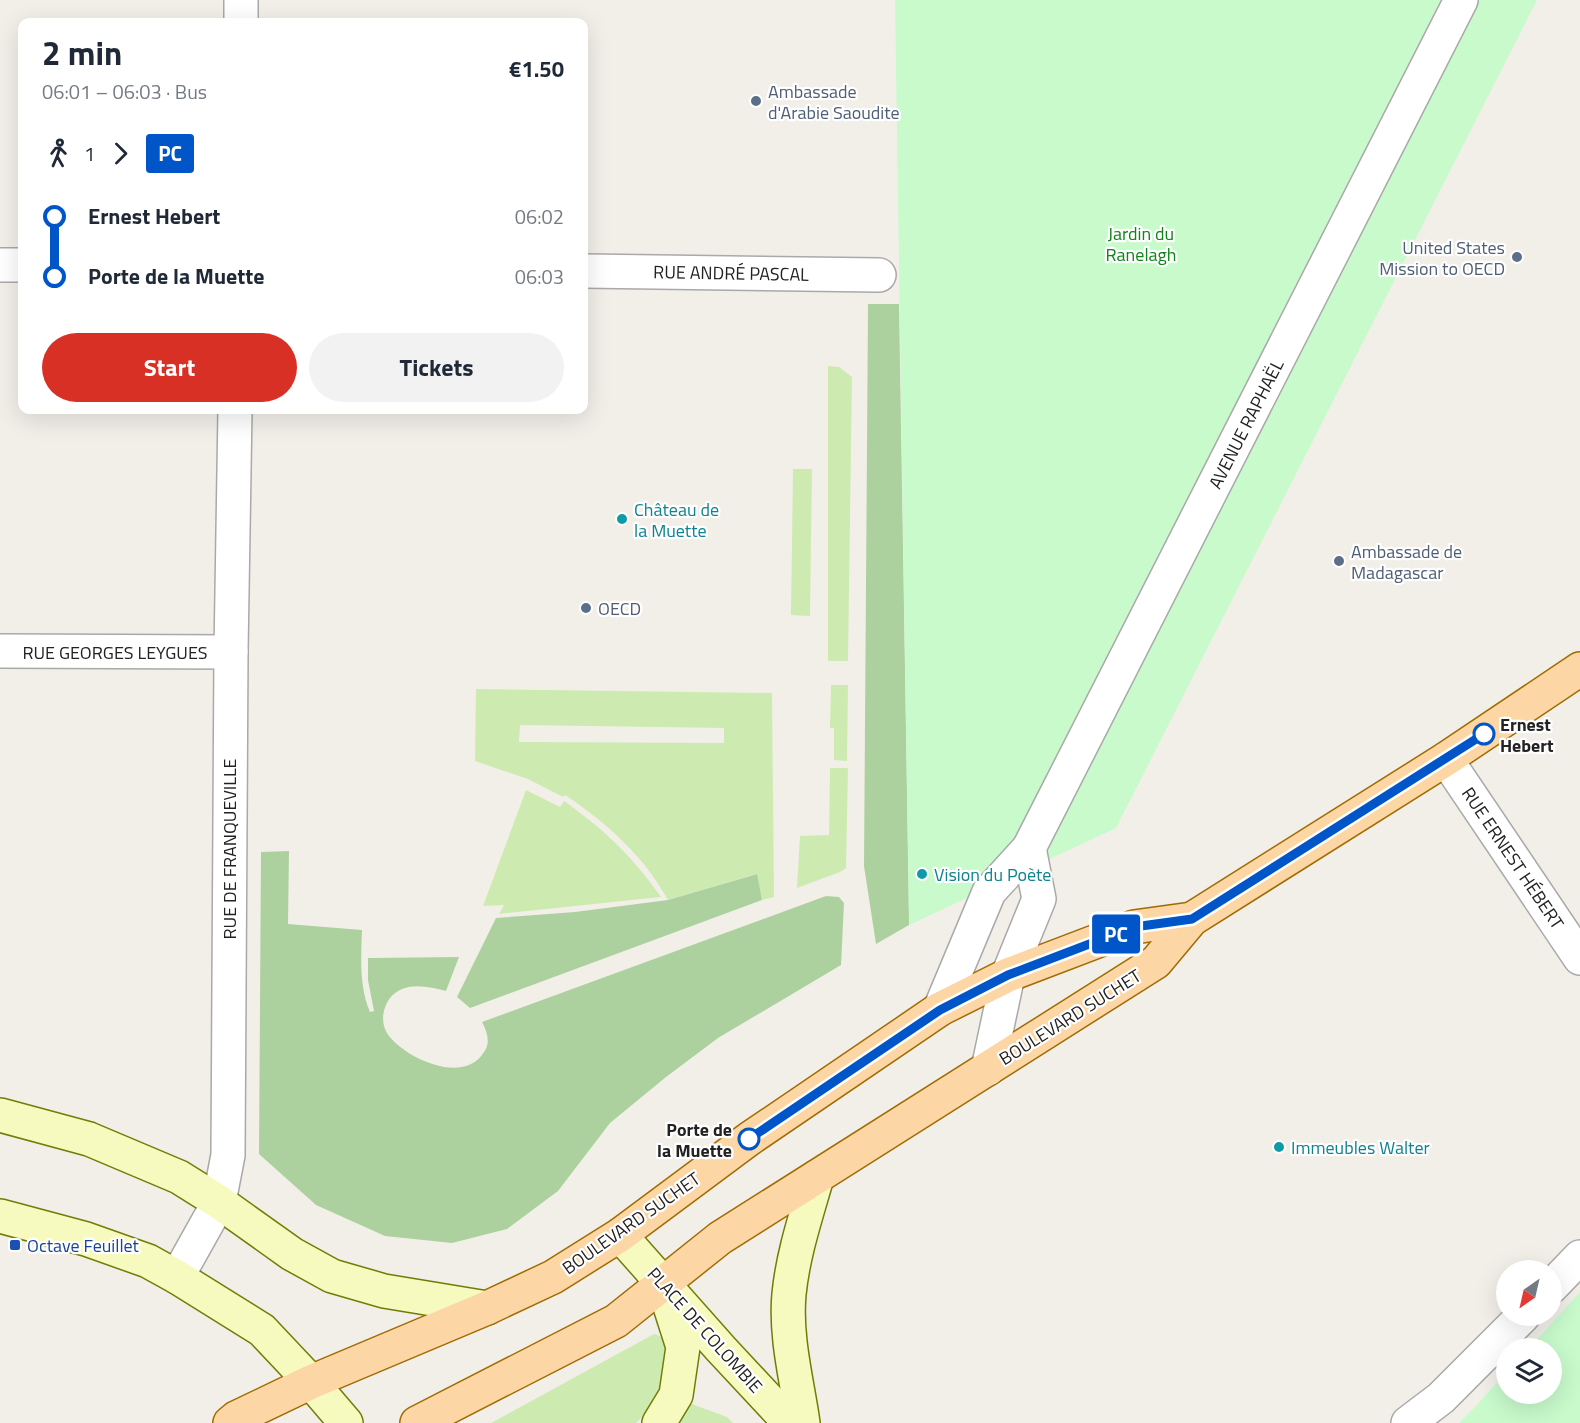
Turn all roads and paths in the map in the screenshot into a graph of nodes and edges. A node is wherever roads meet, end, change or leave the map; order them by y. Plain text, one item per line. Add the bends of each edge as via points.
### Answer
1 (241, 0) edge
2 (1461, 0) edge
3 (241, 18) edge
4 (0, 265) edge
5 (18, 265) edge
6 (588, 271) edge
7 (879, 274) dead end
8 (235, 414) edge
9 (0, 651) edge
10 (231, 652) junction
11 (1580, 669) edge
12 (1446, 759) junction
13 (1029, 848) junction
14 (1192, 919) junction
15 (1580, 958) edge
16 (1008, 975) junction
17 (940, 1010) junction
18 (988, 1069) junction
19 (0, 1115) edge
20 (817, 1177) junction
21 (219, 1202) junction
22 (0, 1215) edge
23 (620, 1235) junction
24 (1580, 1257) edge
25 (1562, 1276) edge
26 (177, 1277) junction
27 (663, 1284) junction
28 (487, 1308) junction
29 (1513, 1326) edge
30 (311, 1382) junction
31 (230, 1423) edge
32 (346, 1423) edge
33 (417, 1423) edge
34 (659, 1423) edge
35 (790, 1423) edge
36 (803, 1423) edge
37 (1408, 1423) edge

1 - 3 street
2 - 13 street, AVENUE RAPHAËL
4 - 5 street
6 - 7 street, RUE ANDRÉ PASCAL
8 - 10 street, RUE DE FRANQUEVILLE
9 - 10 street, RUE GEORGES LEYGUES
10 - 21 street, RUE DE FRANQUEVILLE via 228,1155
11 - 12 main road, BOULEVARD SUCHET
12 - 14 main road, BOULEVARD SUCHET
12 - 15 street, RUE ERNEST HÉBERT
13 - 16 street via 1039,899
13 - 17 street, AVENUE RAPHAËL via 989,892
14 - 16 main road, BOULEVARD SUCHET via 1134,927
14 - 18 main road, BOULEVARD SUCHET via 1156,962
16 - 17 main road, BOULEVARD SUCHET
16 - 18 street
17 - 23 main road, BOULEVARD SUCHET via 749,1139
18 - 20 main road, BOULEVARD SUCHET
19 - 21 main road via 89,1139 179,1177
20 - 27 main road, BOULEVARD SUCHET via 720,1239
20 - 36 main road via 794,1260 789,1295 791,1343
21 - 26 street, RUE DE FRANQUEVILLE
21 - 28 main road via 292,1254 332,1276 384,1291
22 - 26 main road via 86,1239 148,1261
23 - 27 main road, PLACE DE COLOMBIE
23 - 28 main road, BOULEVARD SUCHET via 553,1277
24 - 25 street
26 - 30 main road via 262,1330
27 - 33 main road, BOULEVARD SUCHET via 616,1321
27 - 34 main road via 684,1347 676,1395
27 - 35 main road, PLACE DE COLOMBIE
28 - 30 main road, BOULEVARD SUCHET
29 - 37 street via 1441,1398
30 - 31 main road, BOULEVARD SUCHET
30 - 32 main road

